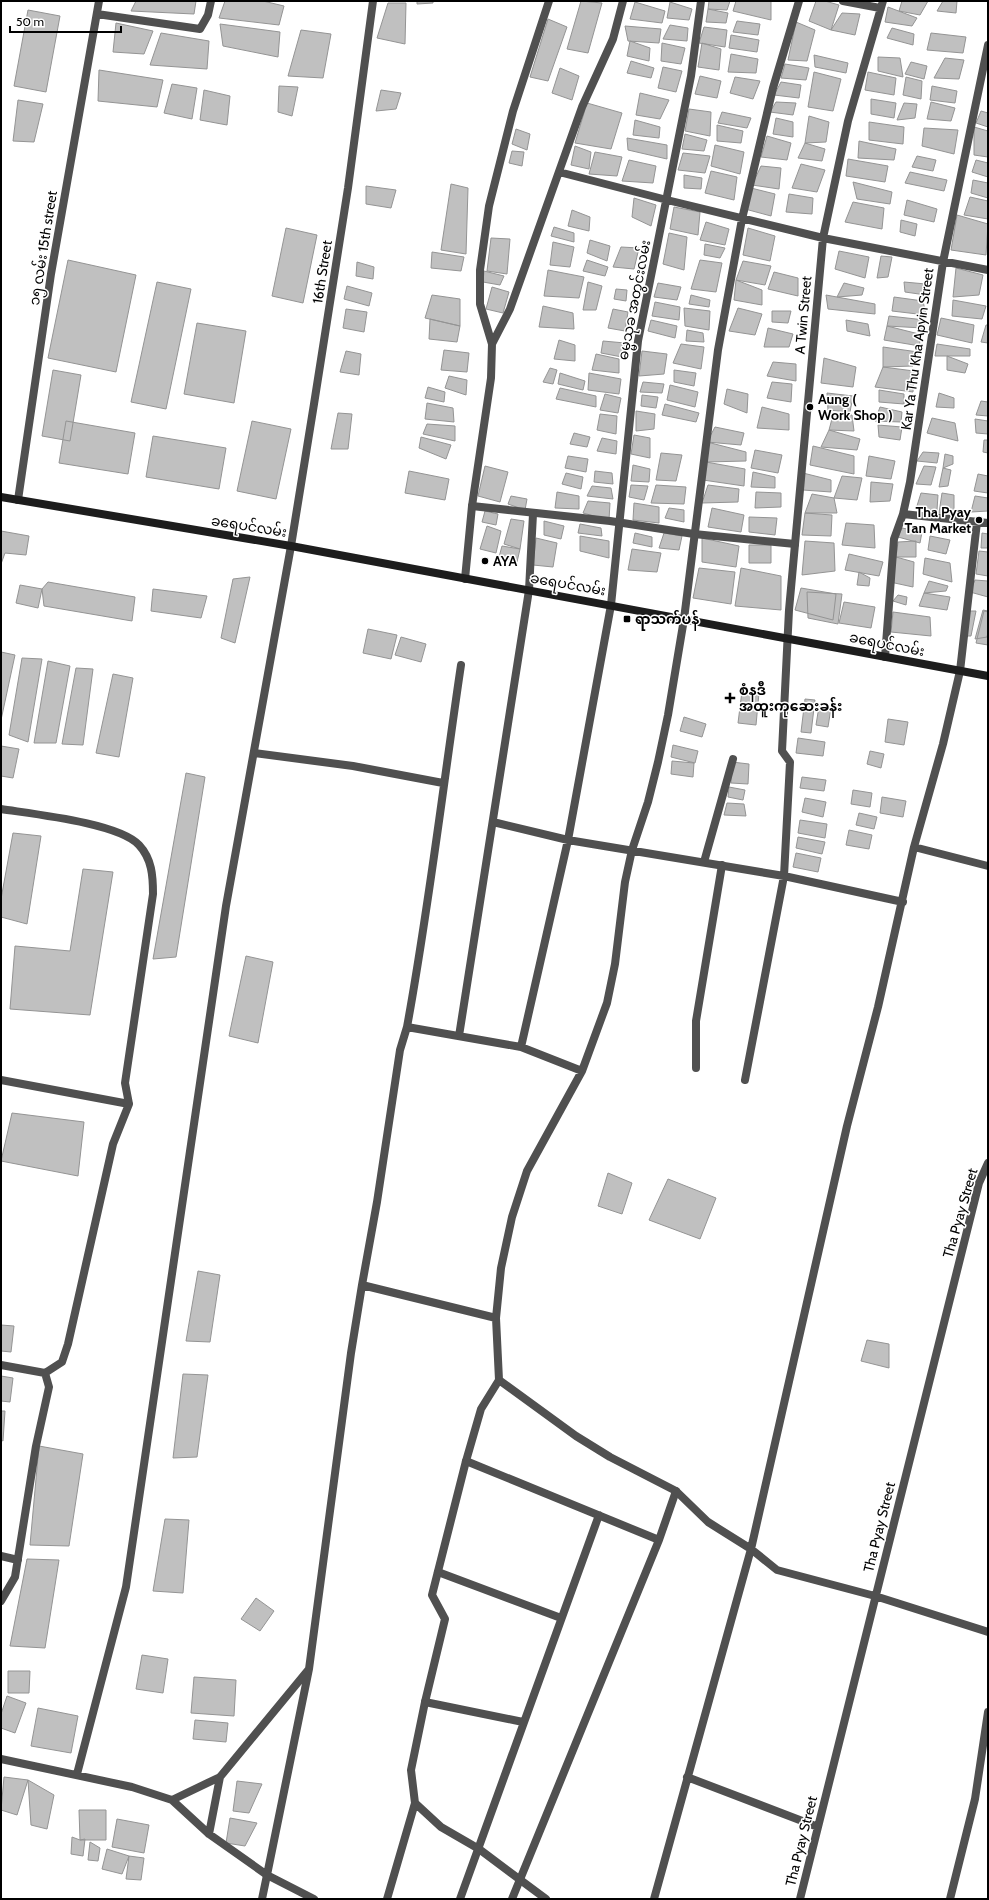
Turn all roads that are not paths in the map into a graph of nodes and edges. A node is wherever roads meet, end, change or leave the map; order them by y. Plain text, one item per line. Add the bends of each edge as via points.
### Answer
1 (99, 1) edge
2 (211, 1) edge
3 (372, 1) edge
4 (549, 1) edge
5 (623, 1) edge
6 (701, 1) edge
7 (799, 1) edge
8 (843, 1) edge
9 (882, 5) edge
10 (97, 14) junction
11 (988, 45) edge
12 (560, 172) junction
13 (667, 200) junction
14 (742, 219) junction
15 (823, 238) junction
16 (943, 262) junction
17 (988, 270) edge
18 (492, 344) junction
19 (1, 497) edge
20 (18, 500) junction
21 (472, 506) junction
22 (533, 514) junction
23 (903, 514) junction
24 (977, 522) junction
25 (618, 523) junction
26 (988, 523) edge
27 (694, 534) junction
28 (795, 544) junction
29 (291, 546) junction
30 (465, 578) junction
31 (529, 590) junction
32 (611, 606) junction
33 (684, 619) junction
34 (788, 638) junction
35 (885, 657) junction
36 (462, 665) dead end
37 (960, 671) junction
38 (988, 676) edge
39 (254, 753) junction
40 (733, 759) dead end
41 (443, 783) junction
42 (1, 809) edge
43 (493, 822) junction
44 (568, 840) junction
45 (914, 847) junction
46 (632, 850) junction
47 (704, 862) junction
48 (722, 865) junction
49 (988, 866) edge
50 (784, 876) junction
51 (903, 902) junction
52 (408, 1027) junction
53 (459, 1036) junction
54 (521, 1048) junction
55 (696, 1068) dead end
56 (582, 1070) junction
57 (1, 1080) edge
58 (745, 1080) dead end
59 (128, 1104) junction
60 (988, 1163) edge
61 (362, 1285) junction
62 (496, 1318) junction
63 (1, 1365) edge
64 (45, 1373) junction
65 (499, 1380) junction
66 (466, 1461) junction
67 (676, 1490) junction
68 (598, 1515) junction
69 (658, 1540) junction
70 (751, 1549) junction
71 (1, 1556) edge
72 (18, 1560) junction
73 (438, 1572) junction
74 (875, 1596) junction
75 (1, 1601) edge
76 (561, 1618) junction
77 (988, 1632) edge
78 (309, 1669) junction
79 (425, 1702) junction
80 (988, 1712) edge
81 (523, 1722) junction
82 (1, 1759) edge
83 (77, 1774) junction
84 (220, 1777) junction
85 (687, 1777) junction
86 (172, 1800) junction
87 (415, 1803) junction
88 (818, 1827) junction
89 (209, 1834) junction
90 (479, 1849) junction
91 (267, 1875) junction
92 (520, 1879) junction
93 (262, 1899) edge
94 (314, 1899) edge
95 (387, 1899) edge
96 (460, 1899) edge
97 (512, 1899) edge
98 (546, 1899) edge
99 (654, 1899) edge
100 (800, 1899) edge
101 (950, 1899) edge

1 - 10 street, ၁၅ လမ်း 15th street
2 - 10 street via 208,15 200,29
3 - 29 street, 16th Street via 348,188
4 - 18 street via 513,111 489,206 480,270 480,304
5 - 12 street via 613,39 582,106
6 - 13 street, ဓမ္မသုခ အတွင်းလမ်း via 691,76
7 - 14 street via 773,88
8 - 9 street
9 - 15 street, A Twin Street via 848,120
10 - 20 street, ၁၅ လမ်း 15th street via 51,274
11 - 16 street, Kar Ya Thu Kha Apyin Street
12 - 13 street
12 - 18 street via 510,310
13 - 14 street
13 - 25 street, ဓမ္မသုခ အတွင်းလမ်း via 638,341
14 - 15 street
14 - 27 street via 718,350
15 - 16 street
15 - 28 street, A Twin Street
16 - 17 street
16 - 23 street, Kar Ya Thu Kha Apyin Street
18 - 21 street via 491,378
19 - 20 main road, ခရေပင်လမ်း
20 - 29 main road, ခရေပင်လမ်း
21 - 22 street
21 - 30 street
22 - 25 street
22 - 31 street
23 - 24 street
23 - 35 street, Kar Ya Thu Kha Apyin Street via 894,539
24 - 26 street
24 - 37 street
25 - 27 street
25 - 32 street, ဓမ္မသုခ အတွင်းလမ်း
27 - 28 street
27 - 33 street
28 - 34 street, A Twin Street
29 - 30 main road, ခရေပင်လမ်း
29 - 39 street, 16th Street
30 - 31 main road, ခရေပင်လမ်း
31 - 32 main road, ခရေပင်လမ်း
31 - 43 street
32 - 33 main road, ခရေပင်လမ်း
32 - 44 street, ဓမ္မသုခ အတွင်းလမ်း
33 - 34 main road, ခရေပင်လမ်း
33 - 46 street via 658,762
34 - 35 main road, ခရေပင်လမ်း
34 - 50 street, A Twin Street via 782,751 790,762
35 - 37 main road, ခရေပင်လမ်း
36 - 41 street
37 - 38 main road, ခရေပင်လမ်း
37 - 45 street via 943,744
39 - 41 street via 353,766
39 - 83 street, 16th Street via 226,906 126,1587
40 - 47 street
41 - 52 street via 421,951
42 - 59 street via 105,827 138,844 147,856 153,876 153,894 125,1083
43 - 44 street
43 - 53 street
44 - 46 street
44 - 54 street, ဓမ္မသုခ အတွင်းလမ်း
45 - 49 street
45 - 51 street
46 - 47 street
46 - 56 street via 607,1003
47 - 48 street
48 - 50 street
48 - 55 street via 696,1020
50 - 51 street
50 - 58 street, A Twin Street
51 - 70 street via 847,1126
52 - 53 street
52 - 61 street via 400,1050
53 - 54 street
54 - 56 street
56 - 62 street via 527,1171 512,1217 501,1268
57 - 59 street
59 - 64 street via 113,1144 68,1344 62,1362
60 - 74 street, Tha Pyay Street via 979,1183
61 - 62 street
61 - 78 street
62 - 65 street
63 - 64 street
64 - 72 street via 49,1386 36,1446
65 - 66 street via 481,1409
65 - 67 street via 576,1436 610,1457
66 - 68 street
66 - 73 street
67 - 69 street
67 - 70 street via 708,1522
68 - 69 street
68 - 76 street
69 - 92 street
70 - 74 street via 777,1570
70 - 85 street
71 - 72 street
72 - 75 street via 15,1577
73 - 76 street
73 - 79 street via 432,1595 445,1619
74 - 77 street
74 - 88 street, Tha Pyay Street
76 - 81 street
78 - 84 street
78 - 91 street
79 - 81 street
79 - 87 street via 411,1770
80 - 101 street via 975,1799
81 - 90 street
82 - 83 street
83 - 86 street
84 - 86 street
84 - 89 street
85 - 88 street
85 - 99 street
86 - 89 street
87 - 90 street via 441,1827
87 - 95 street
88 - 100 street, Tha Pyay Street
89 - 91 street
90 - 92 street
90 - 96 street
91 - 93 street
91 - 94 street
92 - 97 street
92 - 98 street

